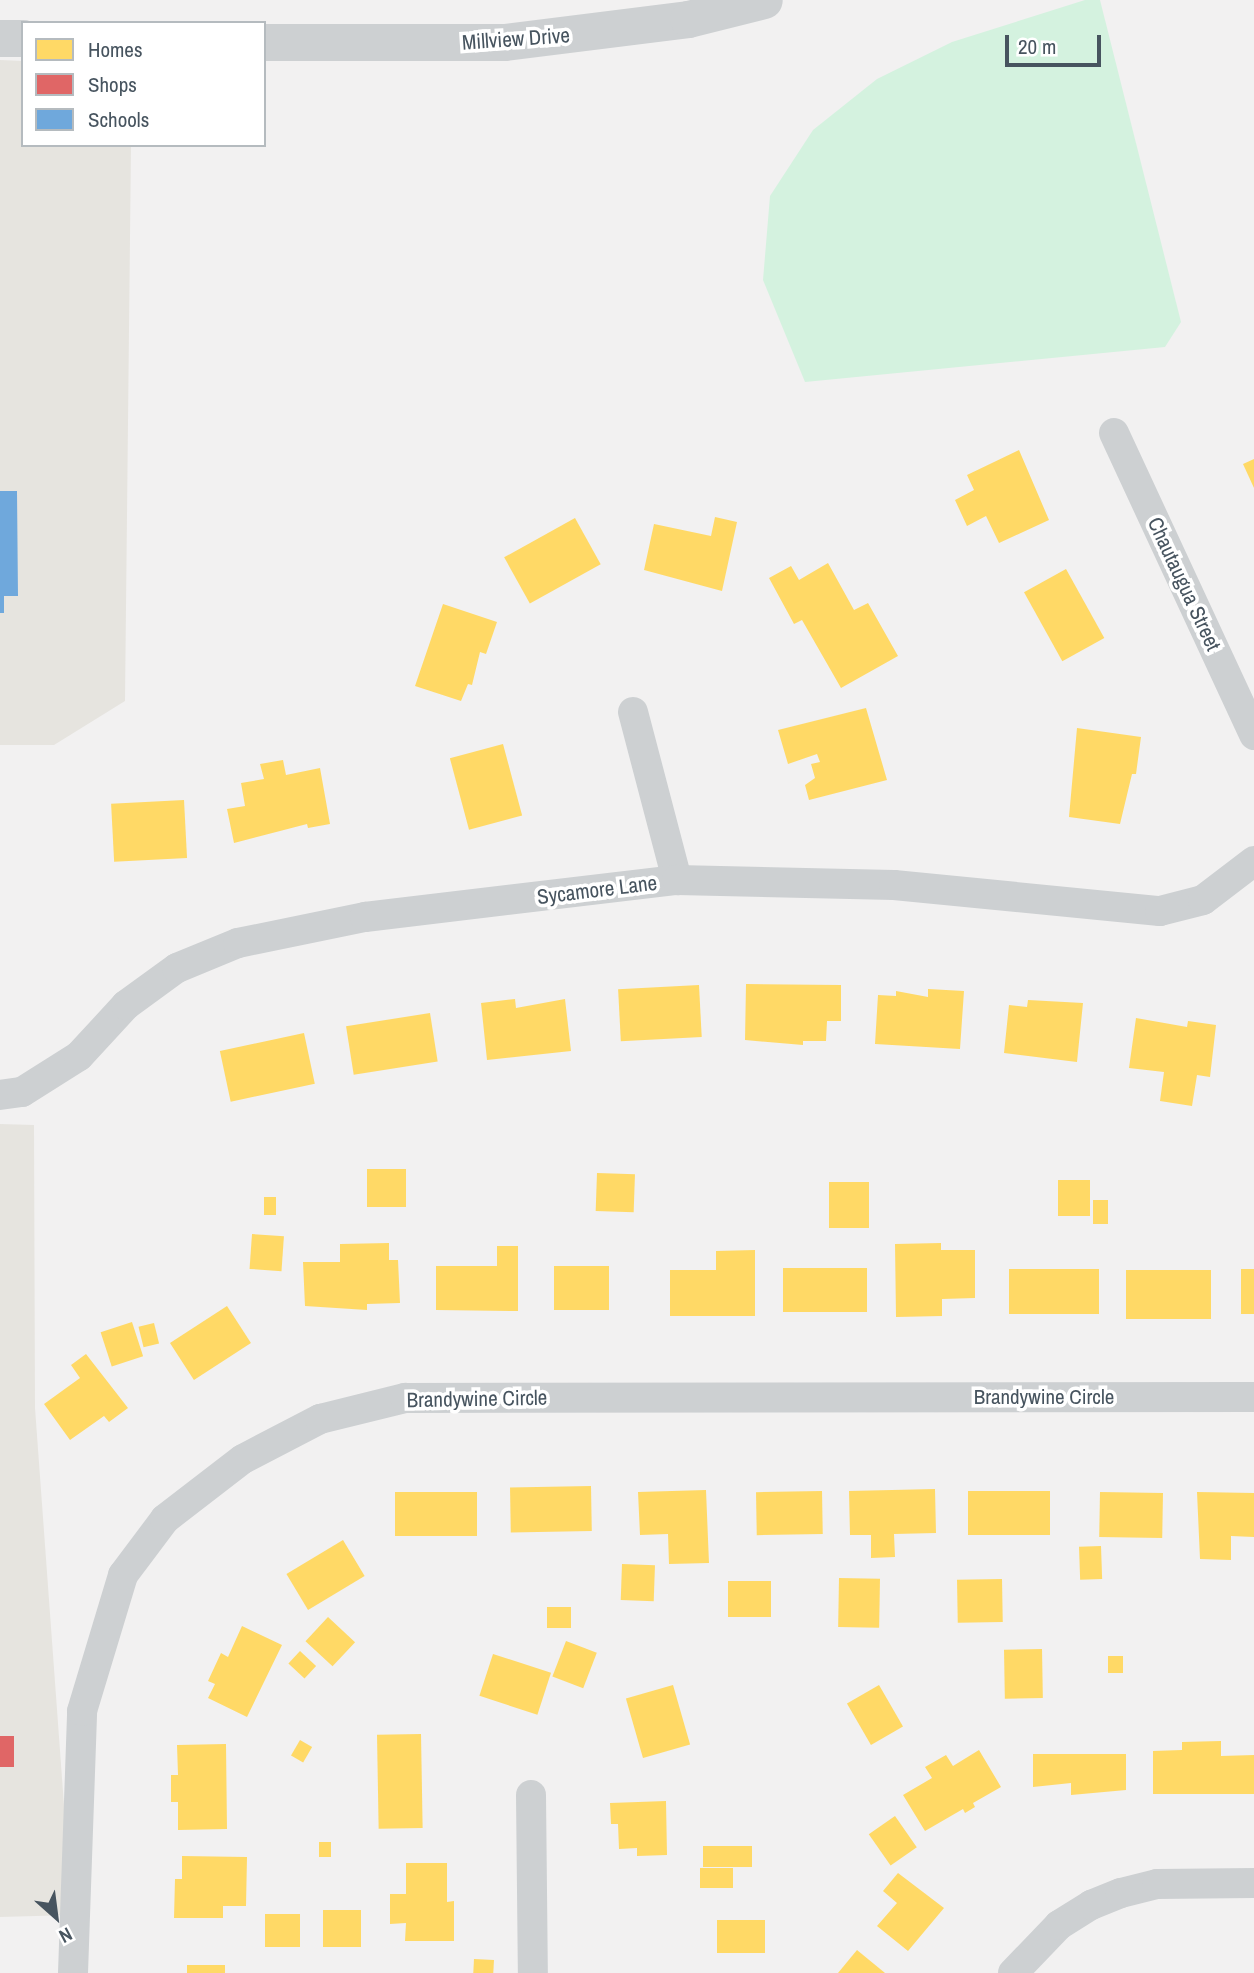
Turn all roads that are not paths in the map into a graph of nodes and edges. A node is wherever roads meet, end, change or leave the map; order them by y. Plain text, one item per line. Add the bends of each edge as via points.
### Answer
1 (764, 0) edge
2 (0, 38) edge
3 (21, 38) edge
4 (266, 42) edge
5 (1114, 433) dead end
6 (633, 712) dead end
7 (1254, 735) edge
8 (1246, 870) edge
9 (677, 880) junction
10 (0, 1095) edge
11 (1254, 1397) edge
12 (531, 1795) dead end
13 (1254, 1883) edge
14 (73, 1973) edge
15 (533, 1973) edge
16 (1013, 1973) edge

1 - 4 street, Millview Drive via 664,23 504,42
2 - 3 street
5 - 7 street, Chautaugua Street
6 - 9 street
8 - 9 street, Sycamore Lane via 1203,900 1160,911 1026,894 894,885
9 - 10 street, Sycamore Lane via 365,917 237,943 177,968 126,1005 79,1056 22,1092
11 - 14 street, Brandywine Circle via 405,1398 320,1419 243,1459 165,1519 123,1575 82,1711
12 - 15 street
13 - 16 street via 1157,1884 1121,1893 1059,1925

